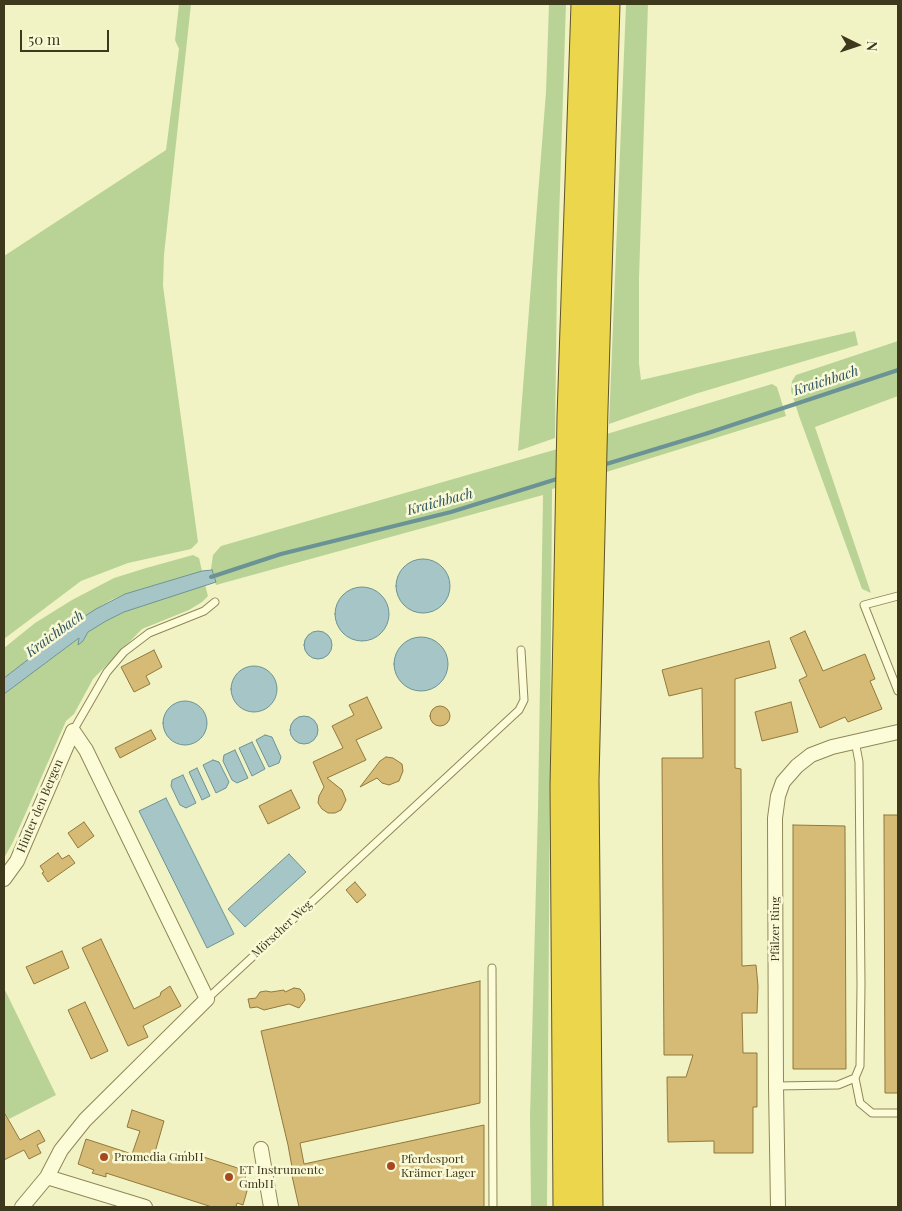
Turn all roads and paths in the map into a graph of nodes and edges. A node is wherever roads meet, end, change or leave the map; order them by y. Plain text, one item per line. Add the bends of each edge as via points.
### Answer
1 (584, 4) edge
2 (607, 4) edge
3 (898, 596) edge
4 (215, 602) dead end
5 (521, 650) dead end
6 (898, 691) edge
7 (73, 731) junction
8 (898, 732) edge
9 (856, 741) junction
10 (4, 879) edge
11 (492, 968) dead end
12 (207, 999) junction
13 (855, 1078) junction
14 (776, 1086) junction
15 (898, 1113) edge
16 (261, 1149) dead end
17 (47, 1177) junction
18 (22, 1207) edge
19 (145, 1207) edge
20 (270, 1207) edge
21 (493, 1207) edge
22 (566, 1207) edge
23 (590, 1207) edge
24 (778, 1207) edge

1 - 22 highway via 570,417 563,787
2 - 23 highway via 586,780
3 - 6 lane via 864,605
4 - 7 lane via 204,611 149,633 124,652 107,672
5 - 12 lane, Mörscher Weg via 524,700 519,710
7 - 10 street, Hinter den Bergen via 17,861
7 - 12 street via 86,750
8 - 9 street, Pfälzer Ring
9 - 13 lane via 859,762 861,984 860,1066
9 - 14 street, Pfälzer Ring via 811,755 783,782 778,796 775,818
11 - 21 lane
12 - 17 street, Mörscher Weg via 85,1120
13 - 14 lane via 838,1085
13 - 15 lane via 860,1103 872,1113
14 - 24 street, Pfälzer Ring
16 - 20 street
17 - 18 street, Mörscher Weg
17 - 19 street

